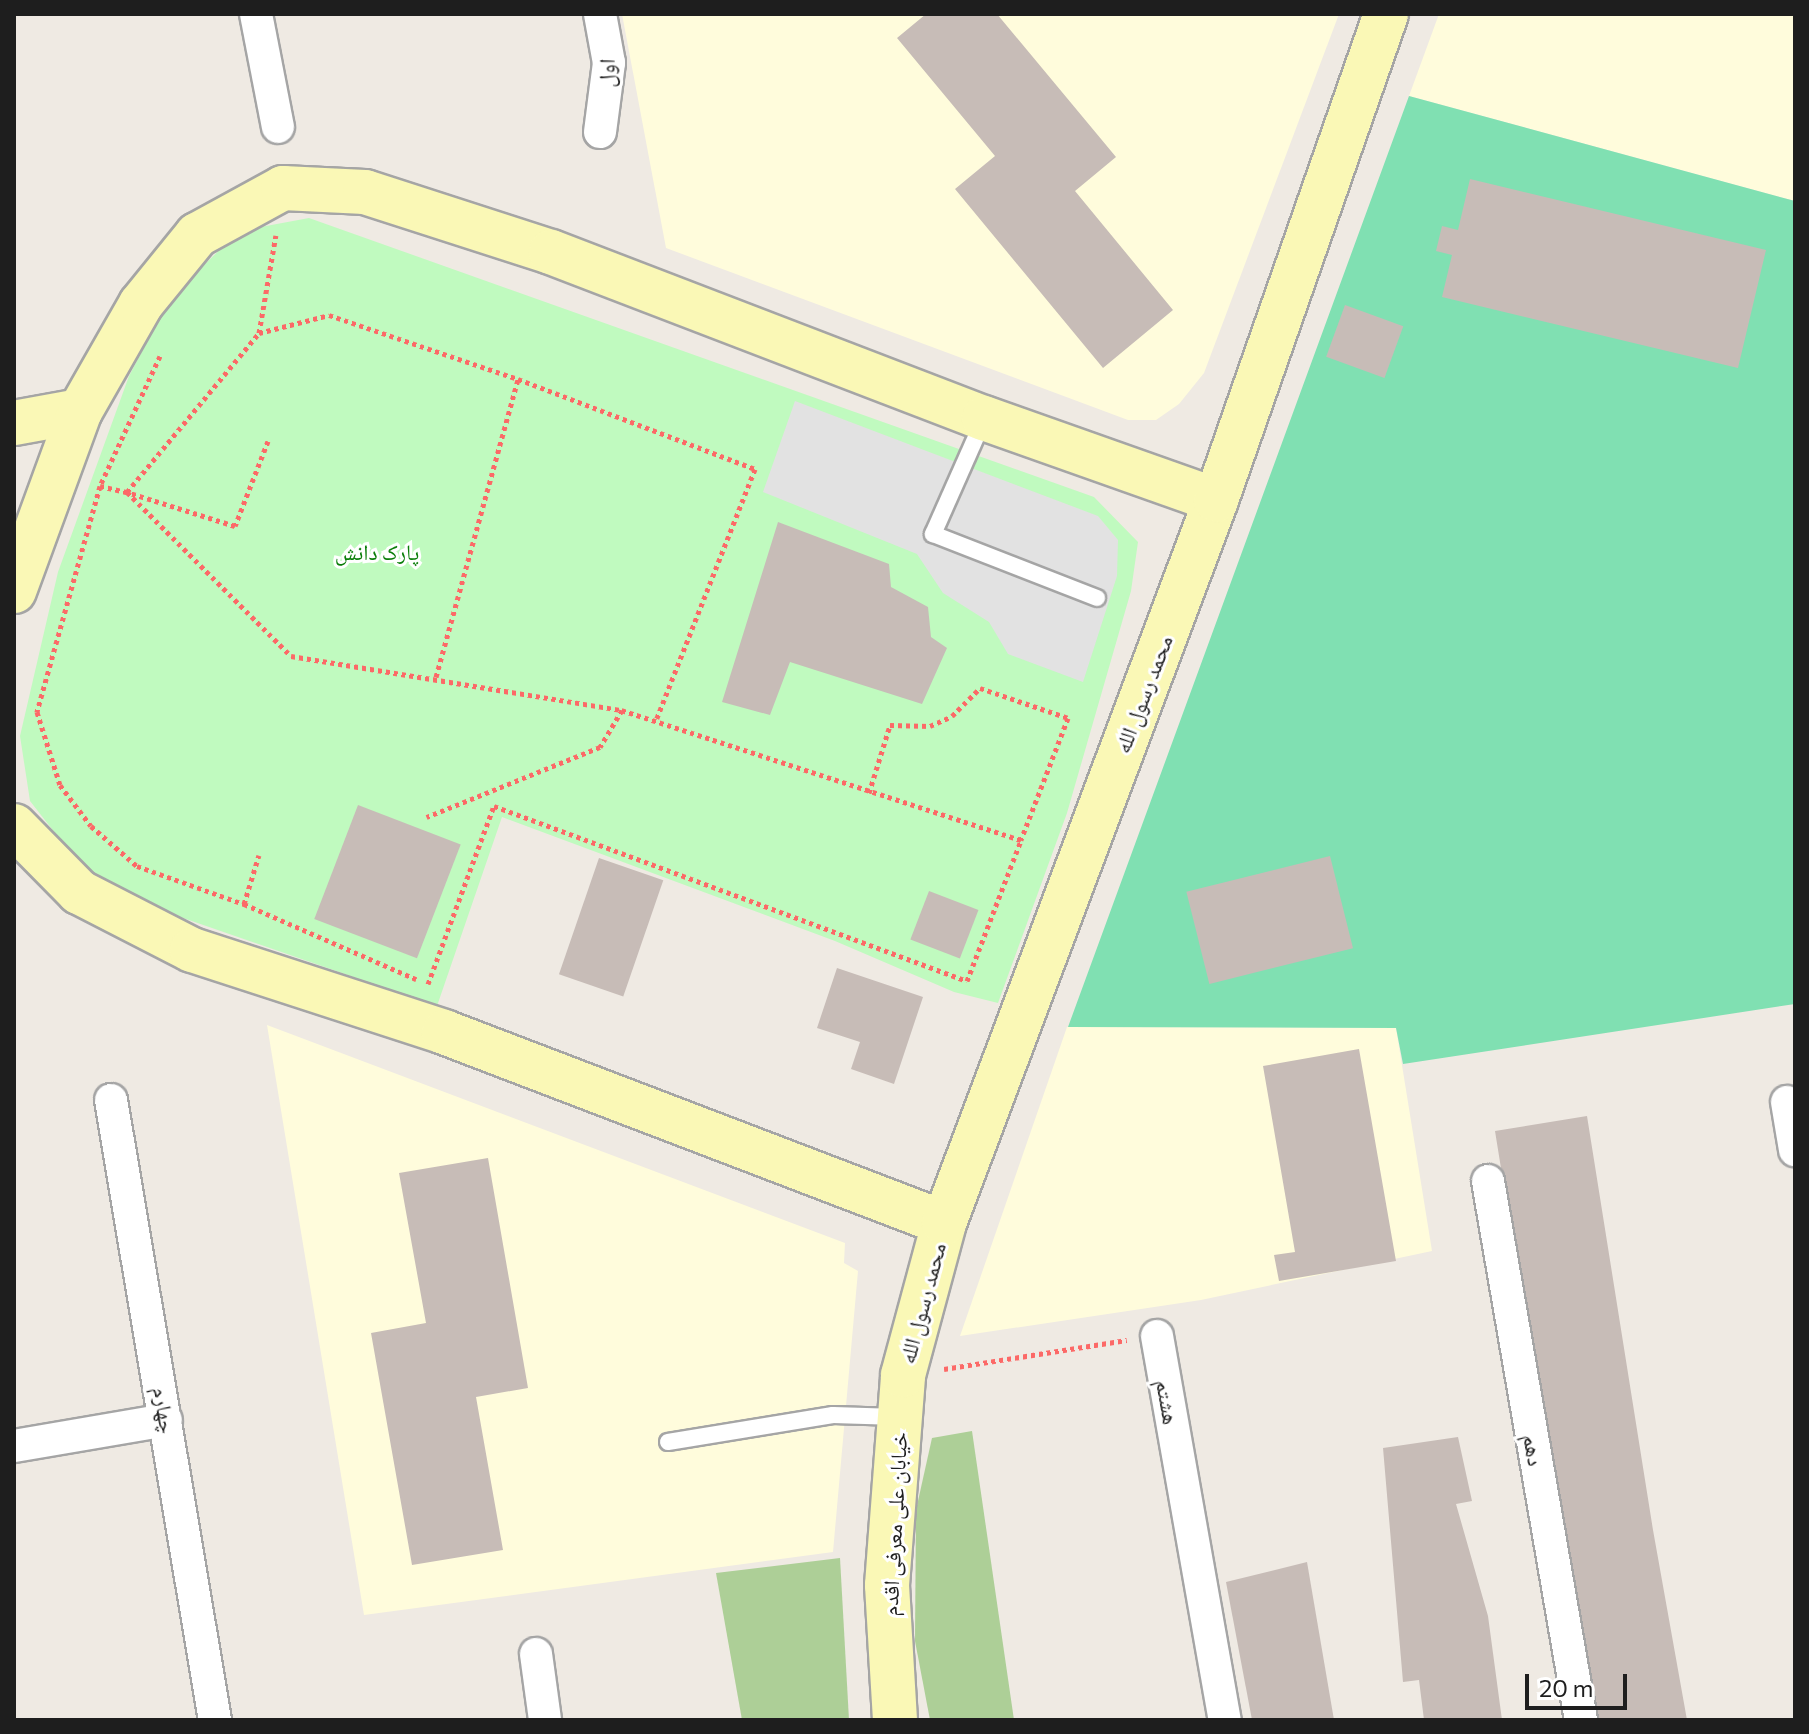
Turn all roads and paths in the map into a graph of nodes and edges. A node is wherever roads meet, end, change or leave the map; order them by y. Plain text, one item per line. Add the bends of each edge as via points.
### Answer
1 (256, 14) edge
2 (600, 14) edge
3 (1386, 14) edge
4 (278, 127) dead end
5 (600, 132) dead end
6 (266, 231) dead end
7 (259, 333) junction
8 (167, 341) dead end
9 (518, 379) junction
10 (80, 411) junction
11 (984, 418) junction
12 (14, 423) edge
13 (268, 441) dead end
14 (100, 486) junction
15 (127, 492) junction
16 (1216, 500) junction
17 (20, 540) edge
18 (14, 591) edge
19 (1097, 598) dead end
20 (436, 677) junction
21 (622, 710) junction
22 (657, 718) junction
23 (869, 793) junction
24 (427, 817) dead end
25 (14, 826) edge
26 (1021, 840) junction
27 (259, 855) dead end
28 (244, 904) junction
29 (111, 1100) dead end
30 (1787, 1102) dead end
31 (1795, 1150) edge
32 (1488, 1181) dead end
33 (944, 1223) junction
34 (1157, 1336) joint
35 (901, 1396) junction
36 (166, 1420) junction
37 (668, 1442) dead end
38 (14, 1446) edge
39 (536, 1654) dead end
40 (215, 1720) edge
41 (545, 1720) edge
42 (895, 1720) edge
43 (1225, 1720) edge
44 (1581, 1720) edge

1 - 4 street
2 - 5 street, اول via 609,63
3 - 16 street, محمد رسول الله
6 - 7 path via 278,224
7 - 9 path via 329,315
7 - 15 path
8 - 14 path
9 - 20 path
9 - 22 path via 755,469
10 - 11 street via 141,304 197,235 283,188 365,192 551,252
10 - 12 street
10 - 17 street
11 - 16 street
11 - 19 lane via 933,534
13 - 15 path via 235,526
14 - 15 path
14 - 28 path via 37,712 60,785 91,826 137,866
15 - 20 path via 291,656
16 - 33 street, محمد رسول الله
17 - 18 street
20 - 21 path
21 - 22 path
21 - 24 path via 600,747
22 - 23 path
23 - 26 path
23 - 26 path via 890,725 930,726 952,716 980,688 1068,718
25 - 33 street via 79,892 192,950 444,1032
26 - 28 path via 967,981 494,806 431,985
27 - 28 path
29 - 36 street, چهارم
30 - 31 street
32 - 44 street, دهم
33 - 35 street, محمد رسول الله
34 - 35 path
34 - 43 street, هشتم
35 - 37 lane via 833,1415
35 - 42 street, خیابان علی معرفی اقدم via 887,1585
36 - 38 street
36 - 40 street, چهارم
39 - 41 street

